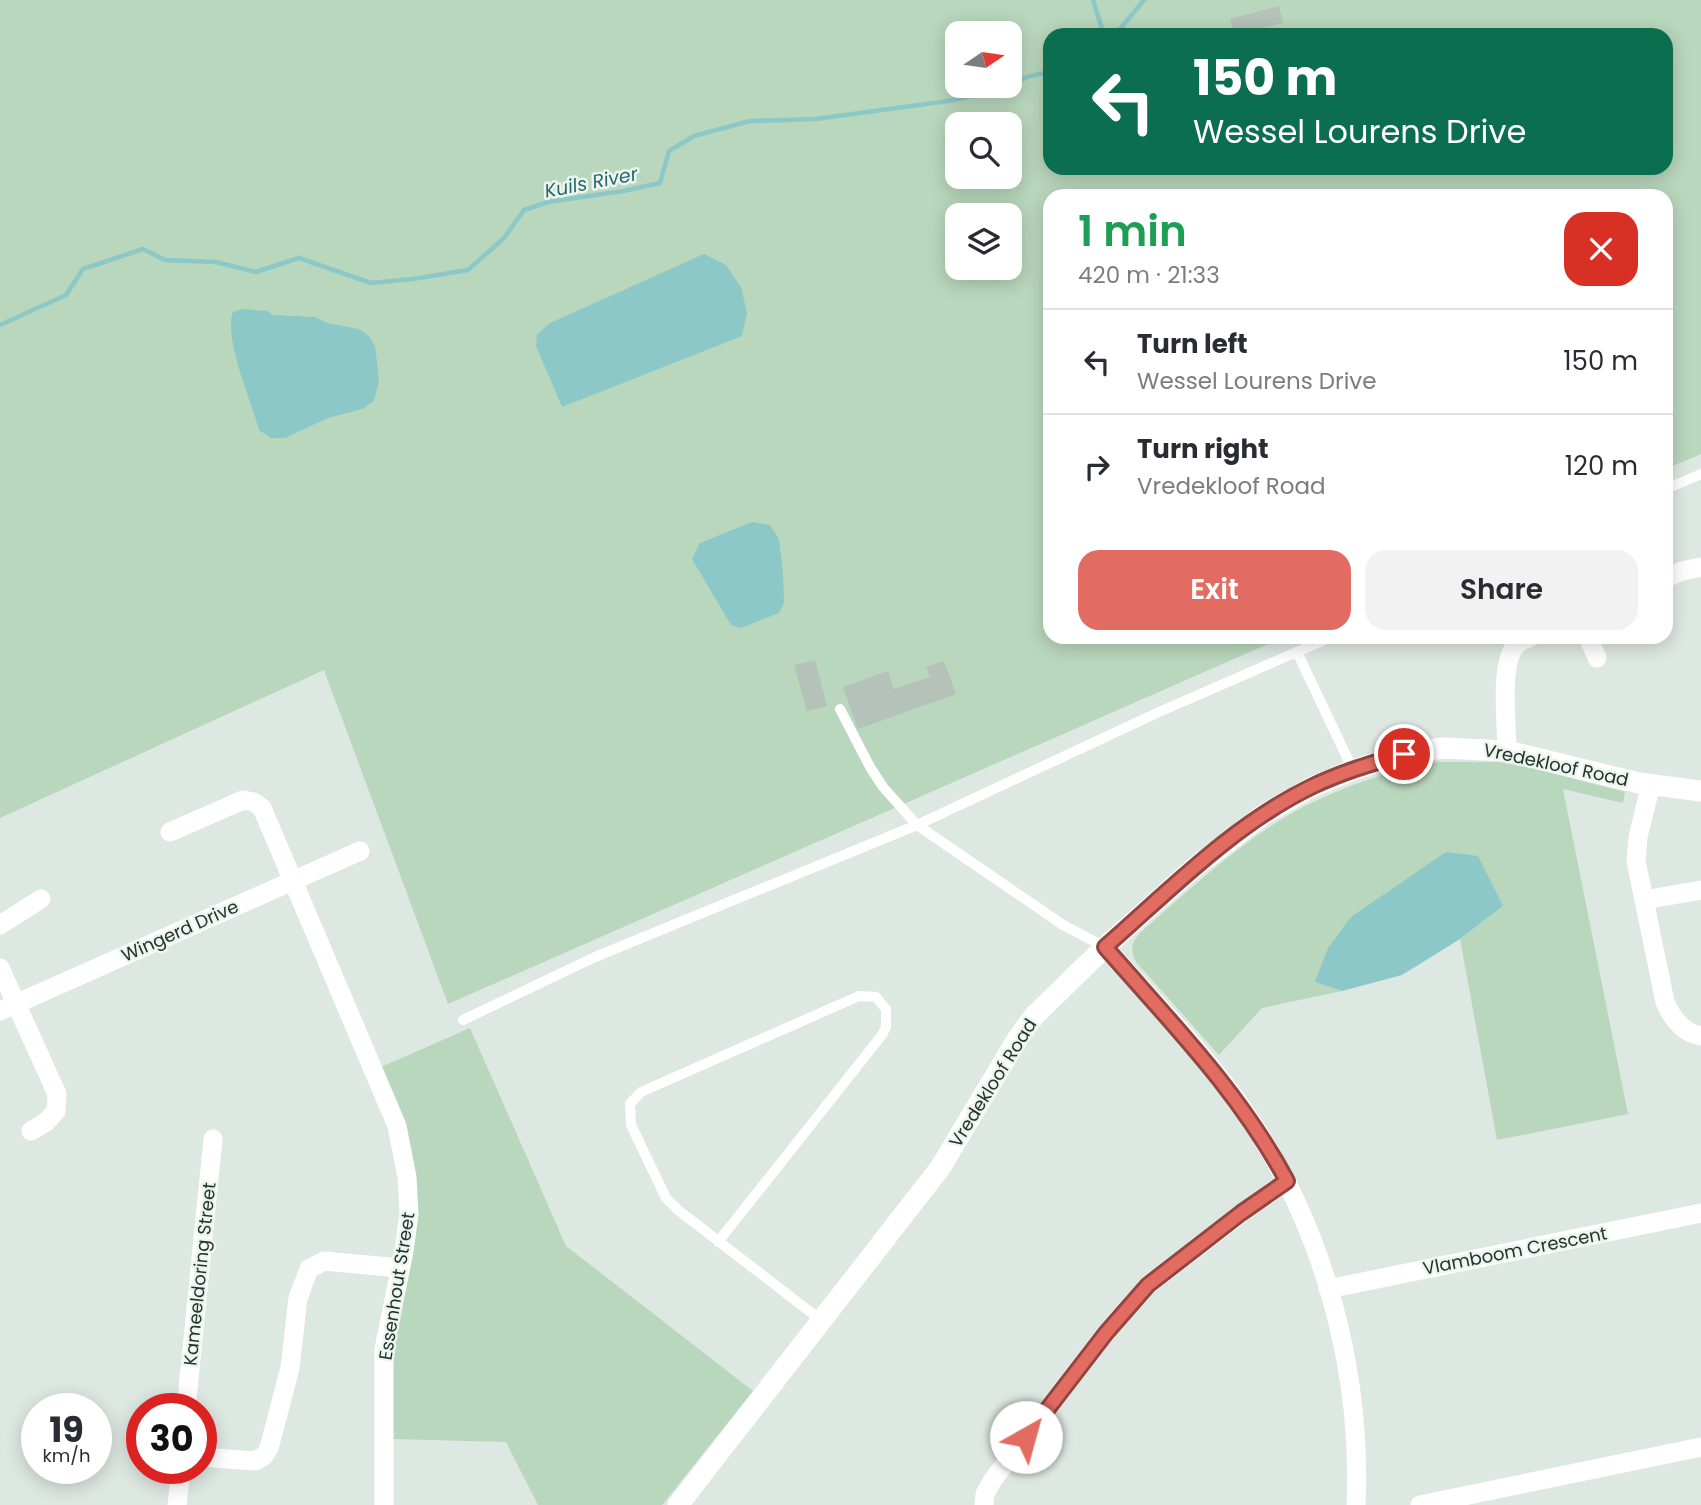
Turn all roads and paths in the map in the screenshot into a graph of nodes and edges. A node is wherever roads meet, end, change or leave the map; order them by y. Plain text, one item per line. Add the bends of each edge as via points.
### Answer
1 (1701, 474) edge
2 (1673, 486) edge
3 (1701, 567) edge
4 (1673, 575) edge
5 (1315, 644) edge
6 (1519, 644) edge
7 (1591, 644) edge
8 (1297, 652) junction
9 (1597, 659) dead end
10 (840, 709) dead end
11 (1507, 751) junction
12 (1353, 770) junction
13 (1651, 784) junction
14 (1695, 788) edge
15 (917, 825) junction
16 (170, 832) dead end
17 (360, 851) dead end
18 (292, 881) junction
19 (1701, 890) edge
20 (41, 899) dead end
21 (1644, 900) junction
22 (0, 925) edge
23 (1105, 947) junction
24 (0, 968) edge
25 (8, 1007) edge
26 (463, 1020) dead end
27 (1701, 1036) edge
28 (31, 1131) dead end
29 (213, 1139) dead end
30 (1287, 1181) junction
31 (1701, 1213) edge
32 (718, 1242) junction
33 (400, 1268) junction
34 (1328, 1289) junction
35 (822, 1321) junction
36 (188, 1393) edge
37 (1701, 1447) edge
38 (217, 1458) edge
39 (179, 1484) edge
40 (177, 1505) edge
41 (384, 1505) edge
42 (678, 1505) edge
43 (984, 1505) edge
44 (1356, 1505) edge
45 (1420, 1505) edge

1 - 2 lane
3 - 4 street
5 - 8 lane
6 - 11 street via 1506,669
7 - 9 street
8 - 12 lane
8 - 15 lane
10 - 15 lane via 883,787
11 - 12 street, Vredekloof Road via 1431,749
11 - 13 street, Vredekloof Road
12 - 23 street, Vredekloof Road via 1263,815 1195,867
13 - 14 street, Vredekloof Road
13 - 21 street via 1636,849
15 - 23 lane via 1063,925
15 - 26 lane via 595,957
16 - 18 street, Essenhout Street via 237,801 254,802 265,812
17 - 18 street, Wingerd Drive
18 - 25 street, Wingerd Drive
18 - 33 street, Essenhout Street via 397,1126 409,1205
19 - 21 street
20 - 22 street
21 - 27 street via 1665,1002 1681,1026
23 - 30 street via 1220,1077
23 - 35 street, Vredekloof Road via 1035,1015 940,1167
24 - 25 street
25 - 28 street via 57,1094 56,1111
29 - 36 street, Kameeldoring Street
30 - 34 street
30 - 43 street via 1148,1285 992,1480
31 - 34 street, Vlamboom Crescent
32 - 32 lane via 666,1198 631,1125 630,1104 641,1092 859,996 876,997 886,1009 882,1035
32 - 35 lane
33 - 38 street via 324,1261 314,1265 298,1298 290,1368 267,1452 255,1461
33 - 41 street, Essenhout Street via 384,1349
34 - 44 street via 1353,1400
35 - 42 street, Vredekloof Road
37 - 45 street
39 - 40 street

